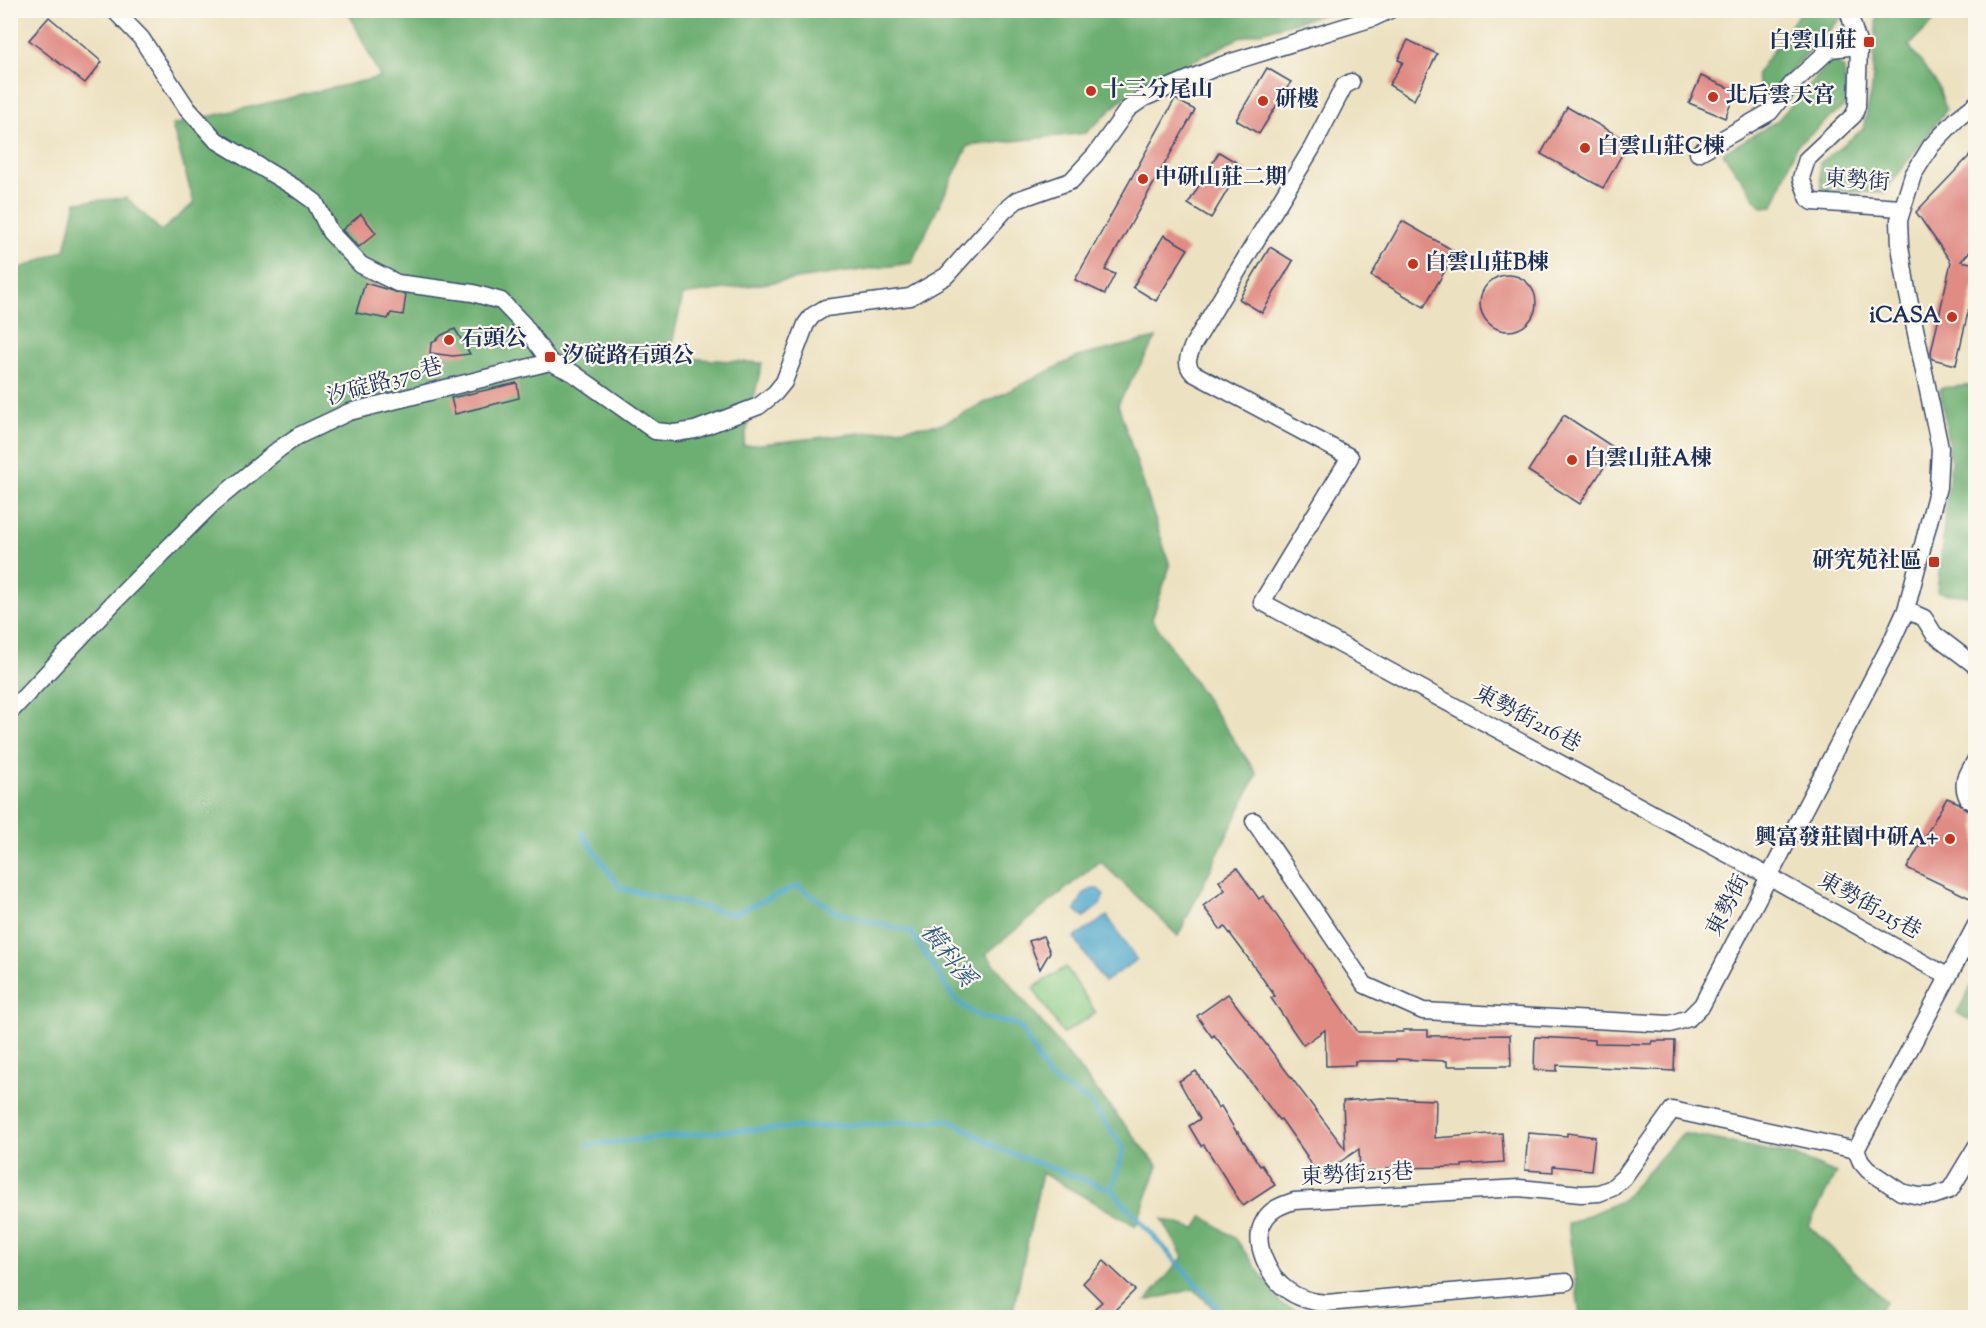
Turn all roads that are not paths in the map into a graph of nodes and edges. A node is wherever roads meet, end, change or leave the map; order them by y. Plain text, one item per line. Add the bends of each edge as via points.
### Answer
1 (114, 10) edge
2 (1390, 10) edge
3 (1848, 10) edge
4 (1859, 46) junction
5 (1352, 82) dead end
6 (1976, 104) edge
7 (1698, 153) dead end
8 (1901, 208) junction
9 (550, 362) junction
10 (1906, 610) junction
11 (1976, 666) edge
12 (10, 712) edge
13 (1976, 759) edge
14 (1976, 802) edge
15 (1254, 820) dead end
16 (1770, 877) junction
17 (1976, 925) edge
18 (1947, 976) junction
19 (1976, 1147) edge
20 (1856, 1150) junction
21 (1566, 1282) dead end

1 - 9 street via 141,38 187,108 216,140 315,202 330,232 361,265 397,284 473,293 501,301
2 - 9 street via 1222,65 1144,98 1128,109 1071,181 1017,200 946,276 910,297 825,308 812,315 784,382 759,406 695,430 655,431
3 - 4 street, 東勢街
4 - 7 street via 1830,49 1792,84 1770,112
4 - 8 street, 東勢街 via 1854,115 1807,159 1801,178 1813,202
5 - 16 street, 東勢街216巷 via 1344,86 1312,148 1193,345 1187,362 1193,373 1350,457 1262,602
6 - 8 street, 東勢街 via 1931,146 1913,175
8 - 10 street, 東勢街 via 1900,246 1906,290 1941,448 1938,487
9 - 12 street, 汐碇路370巷 via 349,412 298,436 212,505
10 - 11 street via 1924,618 1934,634
10 - 16 street, 東勢街
13 - 14 street via 1963,784 1969,800
15 - 16 street, 東勢街 via 1365,985 1423,1011 1670,1024 1689,1018 1702,1005
16 - 18 street, 東勢街215巷
17 - 18 street
18 - 20 street
19 - 20 street via 1950,1190 1933,1196 1901,1191 1868,1170
20 - 21 street, 東勢街215巷 via 1672,1110 1624,1177 1599,1193 1519,1188 1294,1201 1279,1205 1264,1219 1260,1229 1260,1245 1274,1278 1286,1290 1312,1302

